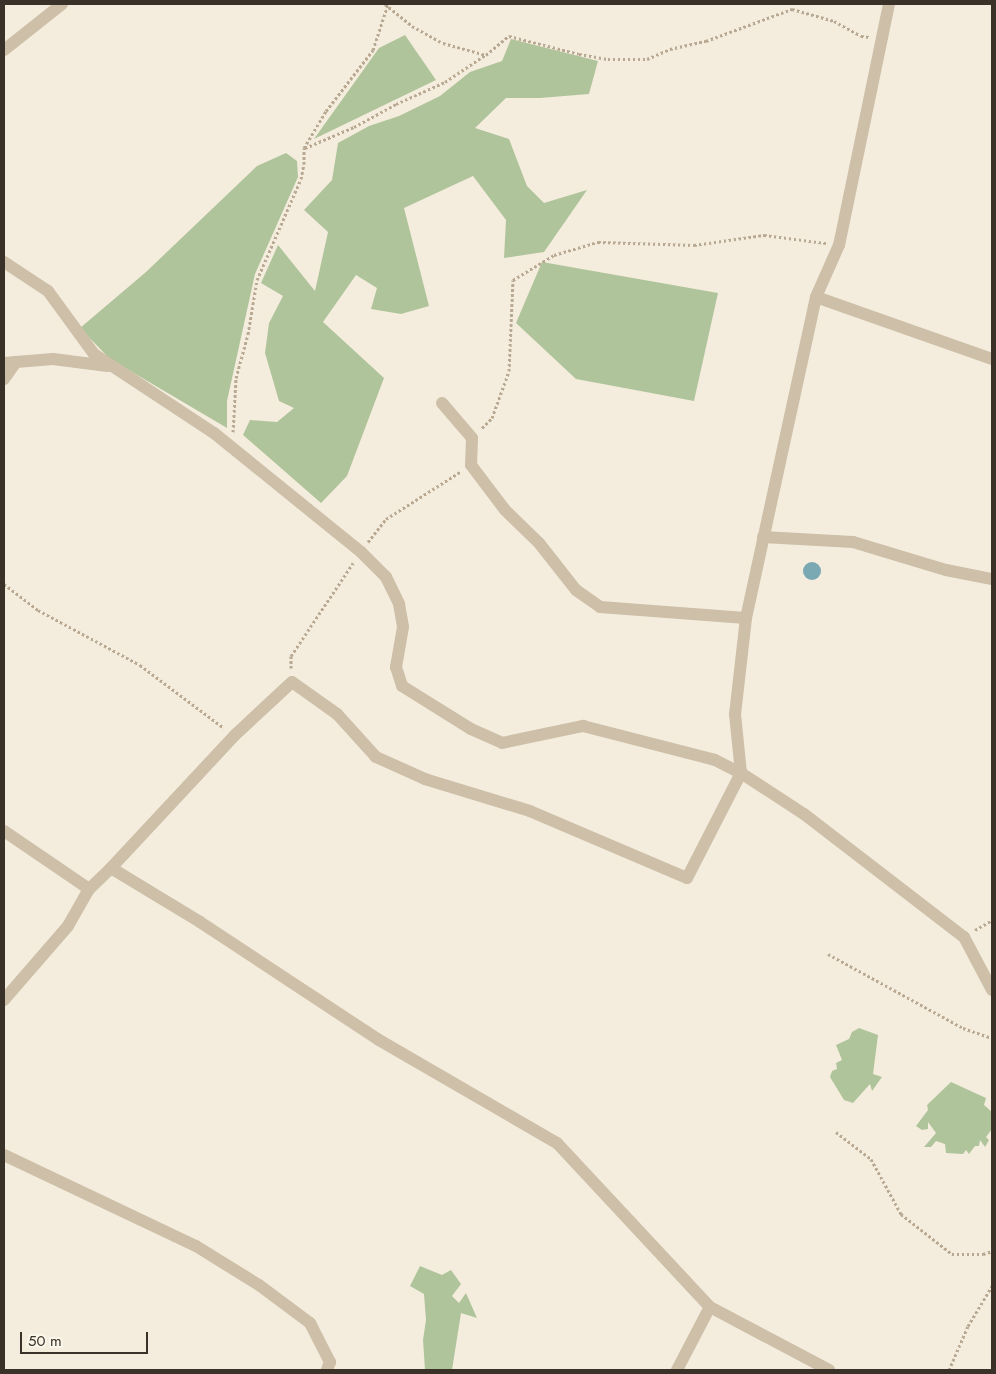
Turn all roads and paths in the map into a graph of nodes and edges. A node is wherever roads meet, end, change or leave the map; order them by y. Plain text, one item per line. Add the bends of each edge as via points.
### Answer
1 (62, 4) edge
2 (387, 4) edge
3 (889, 4) edge
4 (883, 39) junction
5 (4, 50) edge
6 (486, 55) junction
7 (304, 148) junction
8 (839, 245) junction
9 (4, 262) edge
10 (816, 297) junction
11 (992, 359) edge
12 (10, 363) edge
13 (110, 366) junction
14 (4, 379) edge
15 (442, 403) dead end
16 (472, 438) junction
17 (232, 448) junction
18 (471, 465) junction
19 (764, 537) junction
20 (361, 552) junction
21 (992, 579) edge
22 (4, 584) edge
23 (746, 618) junction
24 (292, 682) junction
25 (235, 736) junction
26 (741, 773) junction
27 (4, 831) edge
28 (111, 868) junction
29 (89, 889) junction
30 (828, 954) dead end
31 (991, 985) edge
32 (4, 1000) edge
33 (992, 1038) edge
34 (836, 1132) dead end
35 (4, 1155) edge
36 (992, 1251) edge
37 (992, 1286) edge
38 (710, 1307) junction
39 (327, 1370) edge
40 (677, 1370) edge
41 (829, 1370) edge
42 (948, 1370) edge

1 - 5 street
2 - 6 path via 412,26 444,43
2 - 7 path via 373,50 326,111
3 - 4 street
4 - 6 path via 861,36 834,21 792,9 706,41 670,48 646,59 608,59 509,36
4 - 8 street
6 - 7 path via 445,82
7 - 17 path via 301,180 257,280 248,334 236,378
8 - 10 street
8 - 16 path via 764,235 694,245 598,242 554,255 513,280 509,371 492,418
9 - 13 street via 48,290 94,354
10 - 11 street
10 - 19 street
12 - 13 street via 53,359
12 - 14 street
13 - 17 street via 190,416
15 - 16 street
16 - 18 street
17 - 20 street
18 - 20 path via 386,519
18 - 23 street via 505,510 539,543 576,590 600,607
19 - 21 street via 853,542 946,570
19 - 23 street
20 - 24 path via 291,656
20 - 26 street via 386,577 399,604 403,627 396,668 402,686 471,729 502,743 583,726 715,760
22 - 25 path via 38,610 140,665
23 - 26 street via 736,714
24 - 25 street
24 - 26 street via 337,714 376,757 425,779 530,811 687,878
25 - 28 street
26 - 31 street via 804,814 964,937
27 - 29 street
28 - 29 street
28 - 38 street via 200,922 379,1040 557,1143
29 - 32 street via 68,926
30 - 33 path via 964,1028
34 - 36 path via 870,1159 901,1214 952,1254
35 - 39 street via 196,1246 259,1285 310,1323 330,1362
37 - 42 path via 968,1326
38 - 40 street
38 - 41 street

